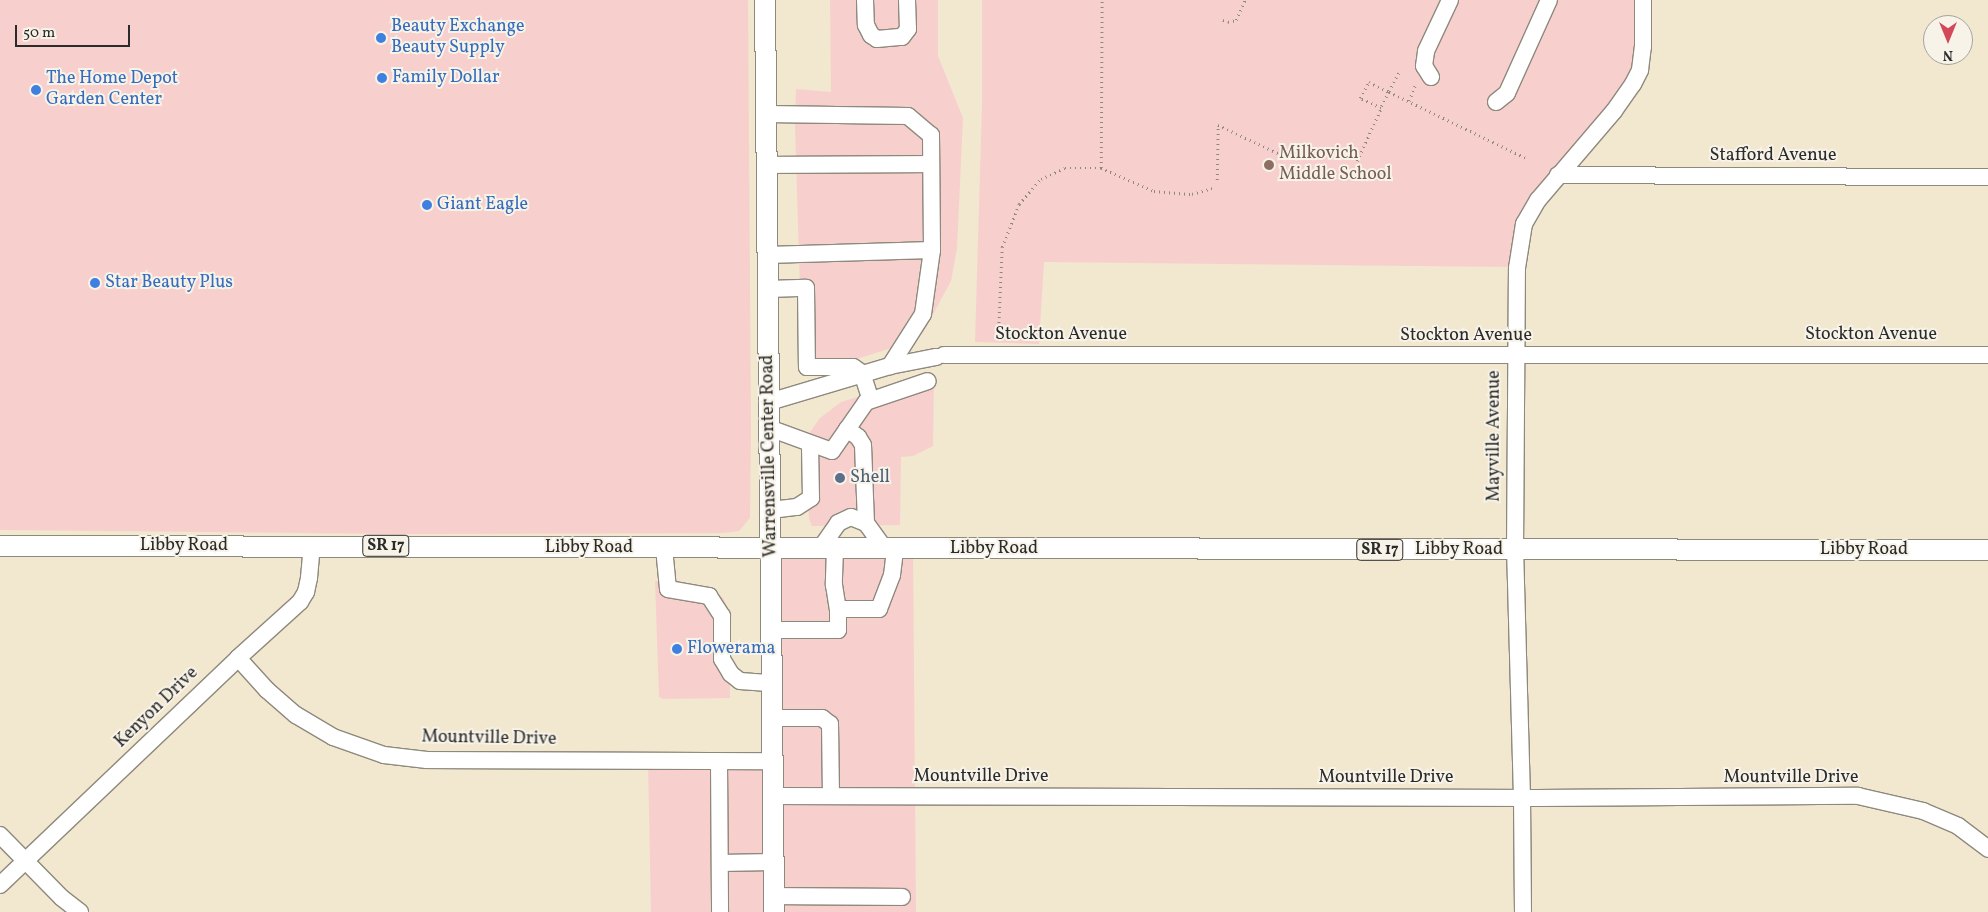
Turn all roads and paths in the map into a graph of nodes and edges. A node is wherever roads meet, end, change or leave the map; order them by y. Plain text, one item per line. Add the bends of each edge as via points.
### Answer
1 (765, 0) edge
2 (866, 0) edge
3 (907, 0) edge
4 (1102, 0) edge
5 (1245, 0) edge
6 (1450, 0) edge
7 (1549, 0) edge
8 (1644, 0) edge
9 (1223, 20) dead end
10 (1399, 73) dead end
11 (1424, 79) joint
12 (1389, 92) junction
13 (1408, 101) junction
14 (1496, 102) dead end
15 (1380, 108) junction
16 (766, 114) junction
17 (1280, 154) dead end
18 (1528, 159) dead end
19 (1357, 161) dead end
20 (931, 164) junction
21 (766, 165) junction
22 (1102, 168) junction
23 (1558, 175) junction
24 (1988, 177) edge
25 (1217, 180) dead end
26 (1213, 188) dead end
27 (932, 250) junction
28 (767, 255) junction
29 (768, 289) junction
30 (998, 338) dead end
31 (1988, 355) edge
32 (1515, 356) junction
33 (890, 366) junction
34 (862, 373) junction
35 (928, 381) dead end
36 (871, 400) junction
37 (770, 402) junction
38 (770, 428) junction
39 (847, 429) junction
40 (810, 444) junction
41 (771, 510) junction
42 (866, 523) junction
43 (0, 546) edge
44 (312, 546) junction
45 (664, 548) junction
46 (772, 549) junction
47 (827, 549) junction
48 (890, 549) junction
49 (1515, 550) junction
50 (1988, 550) edge
51 (838, 610) junction
52 (772, 630) junction
53 (238, 658) junction
54 (772, 683) junction
55 (772, 718) junction
56 (719, 761) junction
57 (772, 761) junction
58 (772, 796) junction
59 (831, 796) junction
60 (1522, 798) junction
61 (0, 835) edge
62 (1988, 849) edge
63 (25, 862) junction
64 (720, 862) junction
65 (773, 862) junction
66 (0, 885) edge
67 (902, 897) dead end
68 (774, 904) edge
69 (80, 912) edge
70 (720, 912) edge
71 (1523, 912) edge

1 - 16 main road, Warrensville Center Road
2 - 3 street via 866,25 877,39 902,37 908,29
4 - 22 path
5 - 9 path via 1236,20
6 - 11 street via 1426,51
7 - 14 street via 1507,93
8 - 23 street, Mayville Avenue via 1640,70 1614,111
10 - 12 path
11 - 13 path
12 - 13 path
12 - 15 path
12 - 15 path via 1369,82 1360,98
13 - 18 path
15 - 19 path
16 - 20 street via 908,116 931,135
16 - 21 main road, Warrensville Center Road
17 - 25 path via 1218,125
20 - 21 street
20 - 27 street
21 - 28 main road, Warrensville Center Road
22 - 26 path via 1154,191 1192,194
22 - 30 path via 1065,168 1041,179 1019,204 1002,247
23 - 24 street, Stafford Avenue
23 - 32 street, Mayville Avenue via 1524,224 1517,268
27 - 28 street
27 - 33 street via 923,314
28 - 29 main road, Warrensville Center Road
29 - 34 street via 806,288 807,368 854,367
29 - 37 main road, Warrensville Center Road
31 - 32 street, Stockton Avenue
32 - 33 street, Stockton Avenue via 940,356
32 - 49 street, Mayville Avenue
33 - 34 street, Stockton Avenue
34 - 36 street
34 - 37 street, Stockton Avenue
35 - 36 street
36 - 39 street via 862,405
37 - 38 main road, Warrensville Center Road
38 - 40 street
38 - 41 main road, Warrensville Center Road
39 - 40 street via 832,451
39 - 42 street via 864,445
40 - 41 street via 810,498 797,507
41 - 46 main road, Warrensville Center Road
42 - 47 street via 858,518 844,519 838,523
42 - 48 street
43 - 44 main road, Libby Road / SR 17
44 - 45 main road, Libby Road / SR 17
44 - 53 street, Kenyon Drive via 309,578 300,602
45 - 46 main road, Libby Road / SR 17
45 - 54 street via 668,589 709,596 722,616 722,659 731,674 740,681
46 - 47 main road, Libby Road / SR 17
46 - 52 main road, Warrensville Center Road
47 - 48 main road, Libby Road / SR 17
47 - 51 street
48 - 49 main road, Libby Road / SR 17
48 - 51 street via 892,575 879,609
49 - 50 main road, Libby Road / SR 17
49 - 60 street, Mayville Avenue
51 - 52 street via 838,630
52 - 54 main road, Warrensville Center Road
53 - 56 street, Mountville Drive via 296,716 333,737 384,755 427,760
53 - 63 street, Kenyon Drive
54 - 55 main road, Warrensville Center Road
55 - 57 main road, Warrensville Center Road
55 - 59 street via 822,718 830,724
56 - 57 street, Mountville Drive
56 - 64 street
57 - 58 main road, Warrensville Center Road
58 - 59 street, Mountville Drive
58 - 65 main road, Warrensville Center Road
59 - 60 street, Mountville Drive
60 - 62 street, Mountville Drive via 1858,796 1923,811 1958,826
60 - 71 street, Mayville Avenue
61 - 63 street
63 - 66 street, Kenyon Drive
63 - 69 street
64 - 65 street
64 - 70 street
65 - 68 main road, Warrensville Center Road
67 - 68 street

